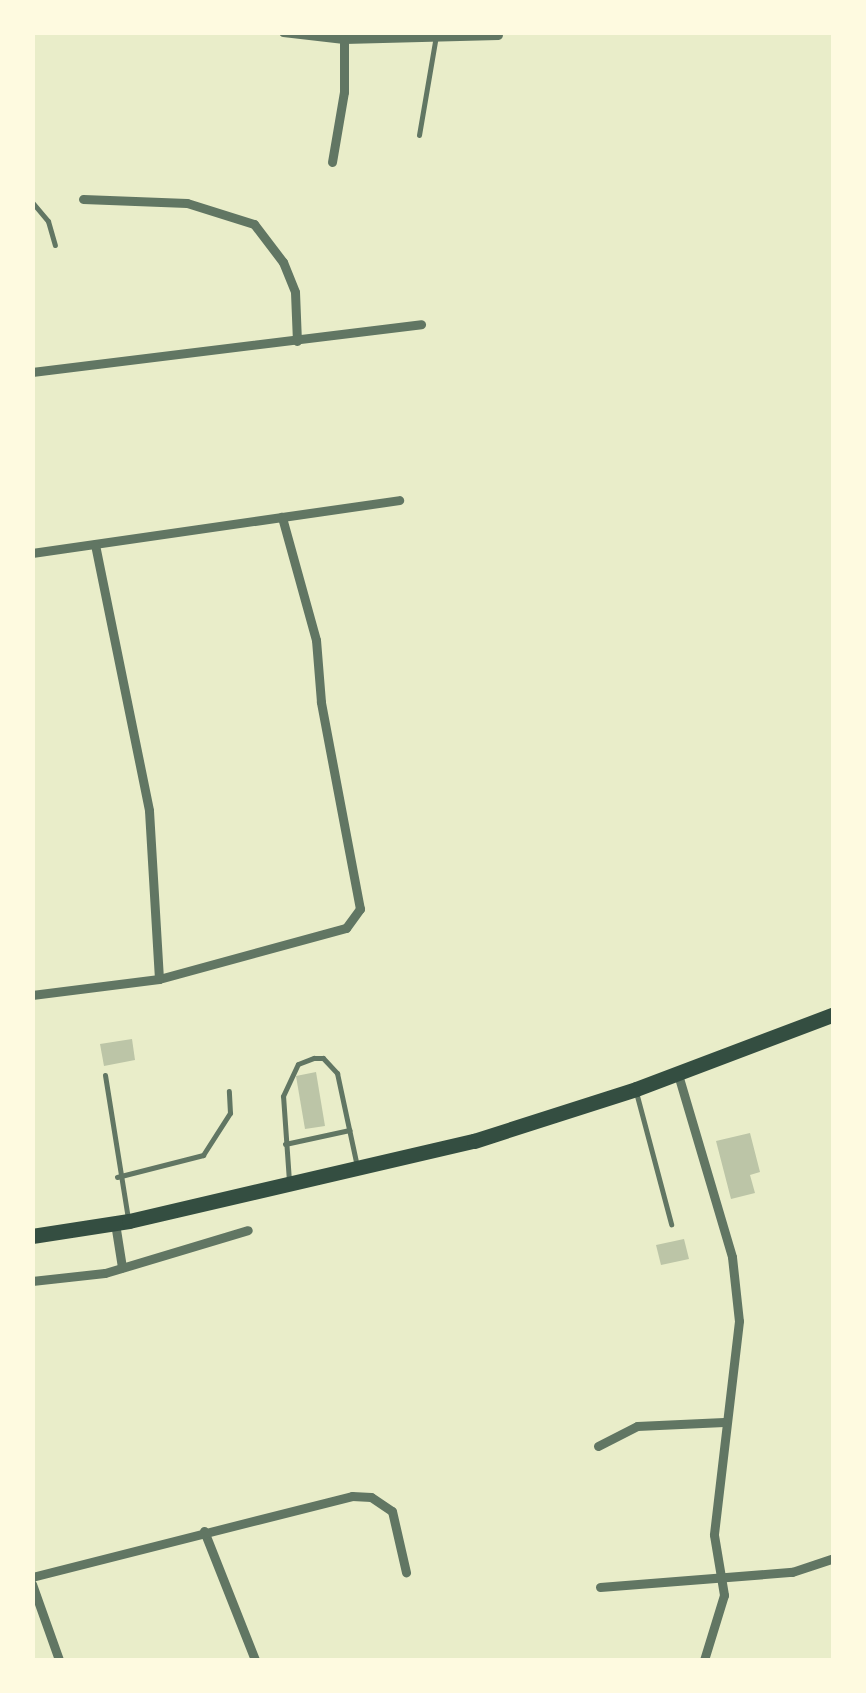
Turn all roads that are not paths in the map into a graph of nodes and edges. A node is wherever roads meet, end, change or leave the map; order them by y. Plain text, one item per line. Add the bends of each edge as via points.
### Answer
1 (283, 32) edge
2 (498, 35) edge
3 (436, 36) junction
4 (344, 39) junction
5 (419, 135) dead end
6 (332, 162) dead end
7 (83, 199) dead end
8 (32, 202) edge
9 (55, 245) dead end
10 (421, 324) dead end
11 (297, 340) junction
12 (32, 372) edge
13 (399, 500) dead end
14 (282, 517) junction
15 (94, 544) junction
16 (32, 553) edge
17 (159, 979) junction
18 (32, 994) edge
19 (834, 1014) edge
20 (677, 1071) junction
21 (105, 1075) dead end
22 (636, 1089) junction
23 (230, 1091) dead end
24 (350, 1130) junction
25 (284, 1144) junction
26 (357, 1168) junction
27 (117, 1177) junction
28 (289, 1184) junction
29 (122, 1222) junction
30 (671, 1224) dead end
31 (248, 1230) dead end
32 (32, 1236) edge
33 (122, 1267) junction
34 (32, 1281) edge
35 (724, 1422) junction
36 (598, 1446) dead end
37 (204, 1530) junction
38 (834, 1558) edge
39 (406, 1572) dead end
40 (721, 1577) junction
41 (32, 1580) edge
42 (600, 1587) dead end
43 (59, 1660) edge
44 (256, 1660) edge
45 (704, 1660) edge

1 - 4 street
2 - 3 street
3 - 4 street
3 - 5 lane
4 - 6 street
7 - 11 street via 187,203 254,224 284,262
8 - 9 lane via 48,221
10 - 11 street
11 - 12 street
13 - 14 street
14 - 15 street
14 - 17 street via 316,640 321,702 360,908 346,928
15 - 16 street
15 - 17 street via 148,810
17 - 18 street
19 - 20 main road
20 - 22 main road
20 - 35 street via 737,1288 738,1350
21 - 27 lane
22 - 26 main road via 474,1141
22 - 30 lane
23 - 27 lane via 230,1114 203,1155
24 - 25 lane
24 - 25 lane via 332,1064 314,1058 298,1064 283,1096
24 - 26 lane
25 - 28 lane
26 - 28 main road
27 - 29 lane
28 - 29 main road
29 - 32 main road
29 - 33 street
31 - 33 street
33 - 34 street
35 - 36 street via 637,1426
35 - 40 street via 714,1535
37 - 39 street via 370,1497 392,1511 399,1525
37 - 41 street
37 - 44 street
38 - 40 street via 792,1572
40 - 42 street
40 - 45 street via 721,1618
41 - 43 street

